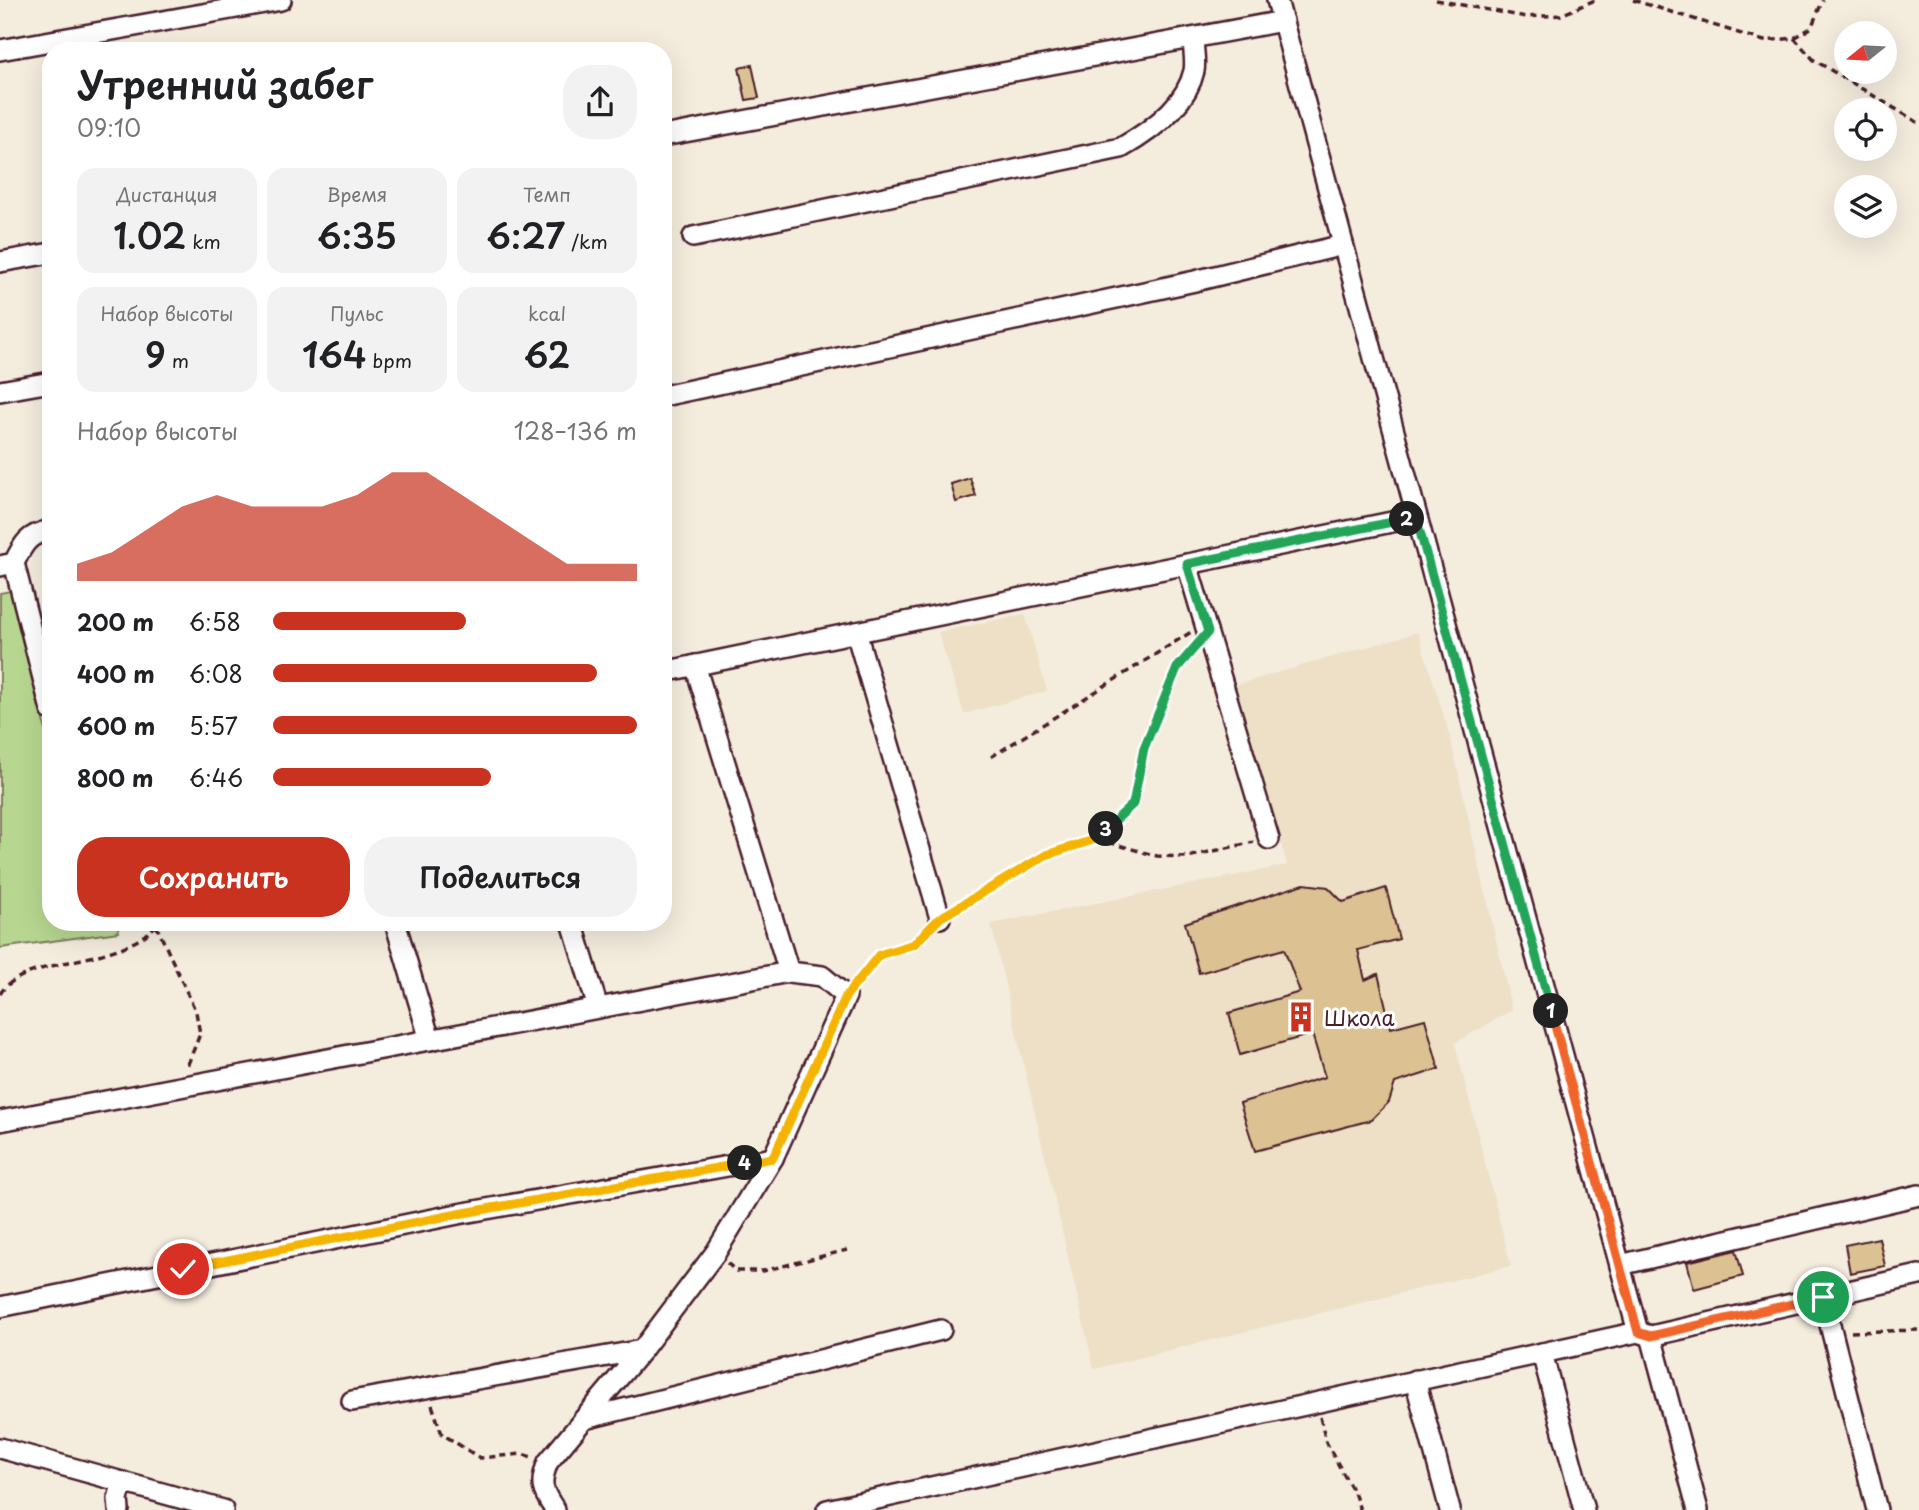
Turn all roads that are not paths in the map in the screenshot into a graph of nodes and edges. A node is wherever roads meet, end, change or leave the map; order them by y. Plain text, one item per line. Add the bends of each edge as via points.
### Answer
1 (281, 0) edge
2 (1277, 0) edge
3 (1283, 21) junction
4 (1193, 38) junction
5 (45, 42) edge
6 (42, 43) edge
7 (0, 50) edge
8 (672, 134) edge
9 (693, 237) dead end
10 (1343, 245) junction
11 (42, 255) edge
12 (0, 262) edge
13 (42, 384) edge
14 (0, 391) edge
15 (672, 395) edge
16 (1416, 517) junction
17 (42, 532) edge
18 (7, 564) edge
19 (1187, 564) junction
20 (856, 632) junction
21 (695, 665) junction
22 (672, 670) edge
23 (42, 680) edge
24 (1269, 839) road end
25 (940, 918) road end
26 (398, 931) edge
27 (575, 931) edge
28 (789, 972) junction
29 (598, 1008) junction
30 (430, 1040) junction
31 (0, 1121) edge
32 (773, 1158) junction
33 (1919, 1195) edge
34 (1620, 1265) junction
35 (1919, 1275) edge
36 (1823, 1297) junction
37 (0, 1307) edge
38 (941, 1329) dead end
39 (1645, 1334) junction
40 (642, 1350) junction
41 (1542, 1353) junction
42 (1415, 1380) junction
43 (352, 1401) dead end
44 (584, 1419) junction
45 (0, 1448) edge
46 (123, 1482) junction
47 (119, 1510) edge
48 (223, 1510) edge
49 (555, 1510) edge
50 (827, 1510) edge
51 (1450, 1510) edge
52 (1584, 1510) edge
53 (1698, 1510) edge
54 (1877, 1510) edge

1 - 5 street
2 - 3 street
3 - 4 street
3 - 10 street
4 - 8 street
4 - 9 street via 1195,69 1182,99 1146,134 1121,148
6 - 7 street
10 - 15 street
10 - 16 street
11 - 12 street
13 - 14 street
16 - 19 street
16 - 34 street
17 - 18 street via 24,542
18 - 23 street
19 - 20 street
19 - 24 street
20 - 21 street
20 - 25 street
21 - 22 street
21 - 28 street
26 - 30 street
27 - 29 street
28 - 29 street
28 - 32 street via 822,976 846,996
29 - 30 street
30 - 31 street
32 - 37 street via 458,1214
32 - 40 street via 716,1252
33 - 34 street
34 - 39 street
35 - 36 street
36 - 39 street
36 - 54 street
38 - 44 street
39 - 41 street
39 - 53 street
40 - 43 street
40 - 44 street
41 - 42 street
41 - 52 street
42 - 50 street
42 - 51 street
44 - 49 street via 548,1462 542,1477 543,1492
45 - 46 street
46 - 47 street
46 - 48 street

